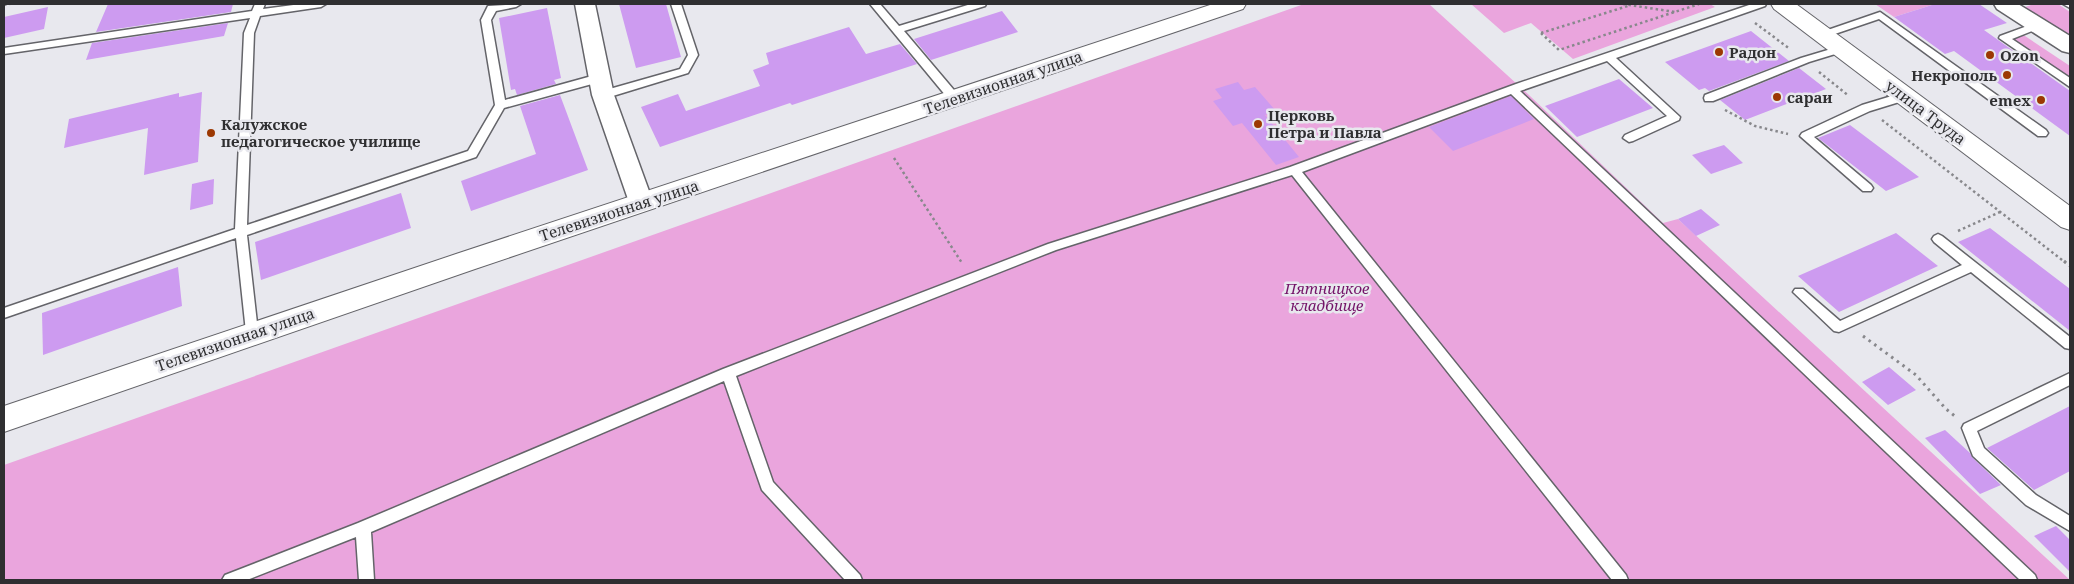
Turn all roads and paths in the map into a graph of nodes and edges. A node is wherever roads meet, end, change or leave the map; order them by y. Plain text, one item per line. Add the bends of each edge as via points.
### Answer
1 (10, 4) edge
2 (321, 4) edge
3 (516, 4) edge
4 (585, 4) edge
5 (676, 4) edge
6 (875, 4) edge
7 (981, 4) edge
8 (1631, 4) edge
9 (1699, 4) edge
10 (1761, 4) edge
11 (1782, 4) edge
12 (4, 5) edge
13 (1226, 5) edge
14 (2010, 5) edge
15 (492, 6) edge
16 (258, 8) edge
17 (1738, 10) junction
18 (2038, 25) junction
19 (897, 30) junction
20 (1832, 42) junction
21 (2070, 46) edge
22 (4, 51) edge
23 (1609, 56) junction
24 (1805, 60) junction
25 (2070, 82) edge
26 (601, 87) junction
27 (1513, 90) junction
28 (1905, 96) junction
29 (1709, 98) joint
30 (955, 99) junction
31 (500, 105) junction
32 (1866, 108) junction
33 (2042, 133) dead end
34 (1806, 136) junction
35 (1630, 138) dead end
36 (894, 158) dead end
37 (1294, 170) junction
38 (1867, 188) dead end
39 (641, 202) junction
40 (2000, 212) junction
41 (2070, 220) edge
42 (241, 232) junction
43 (1938, 239) joint
44 (1972, 266) junction
45 (2070, 266) edge
46 (972, 278) junction
47 (1799, 292) dead end
48 (4, 313) edge
49 (1847, 323) junction
50 (252, 332) junction
51 (2070, 344) edge
52 (728, 373) junction
53 (2070, 379) edge
54 (4, 419) edge
55 (1969, 428) junction
56 (2070, 524) edge
57 (363, 528) junction
58 (230, 580) edge
59 (367, 580) edge
60 (854, 580) edge
61 (1621, 580) edge
62 (2030, 580) edge

1 - 12 path
2 - 16 lane
3 - 15 lane
4 - 26 street
5 - 26 lane via 693,55 684,71
6 - 19 lane
7 - 19 lane
8 - 9 path via 1541,33 1559,50
10 - 17 lane
11 - 20 main road, улица Труда
13 - 30 main road, Телевизионная улица
14 - 18 street
15 - 31 lane via 486,20
16 - 22 lane
16 - 42 lane via 249,33
17 - 23 lane
17 - 24 path
18 - 21 street
18 - 25 lane via 2004,38
19 - 30 lane
20 - 24 lane
20 - 28 main road, улица Труда
20 - 33 lane via 1880,15
23 - 27 lane
23 - 35 lane via 1675,117
24 - 29 lane
24 - 32 path
26 - 31 lane
26 - 39 street
27 - 37 lane
27 - 62 lane
28 - 32 lane
28 - 41 main road, улица Труда
29 - 34 path via 1738,119 1770,131
30 - 39 main road, Телевизионная улица
31 - 42 lane via 472,154
32 - 34 lane
32 - 40 path
34 - 38 lane
36 - 46 path
37 - 46 lane via 1052,247
37 - 61 lane
39 - 50 main road, Телевизионная улица
40 - 43 path
40 - 45 path
42 - 48 lane
42 - 50 lane
43 - 44 lane
44 - 49 lane
44 - 51 lane
46 - 52 lane
47 - 49 lane via 1839,327
49 - 55 path via 1916,375 1946,409
50 - 54 main road, Телевизионная улица
52 - 57 lane
52 - 60 lane via 767,486
53 - 55 lane
55 - 56 lane via 1978,452 2031,500
57 - 58 lane
57 - 59 lane

